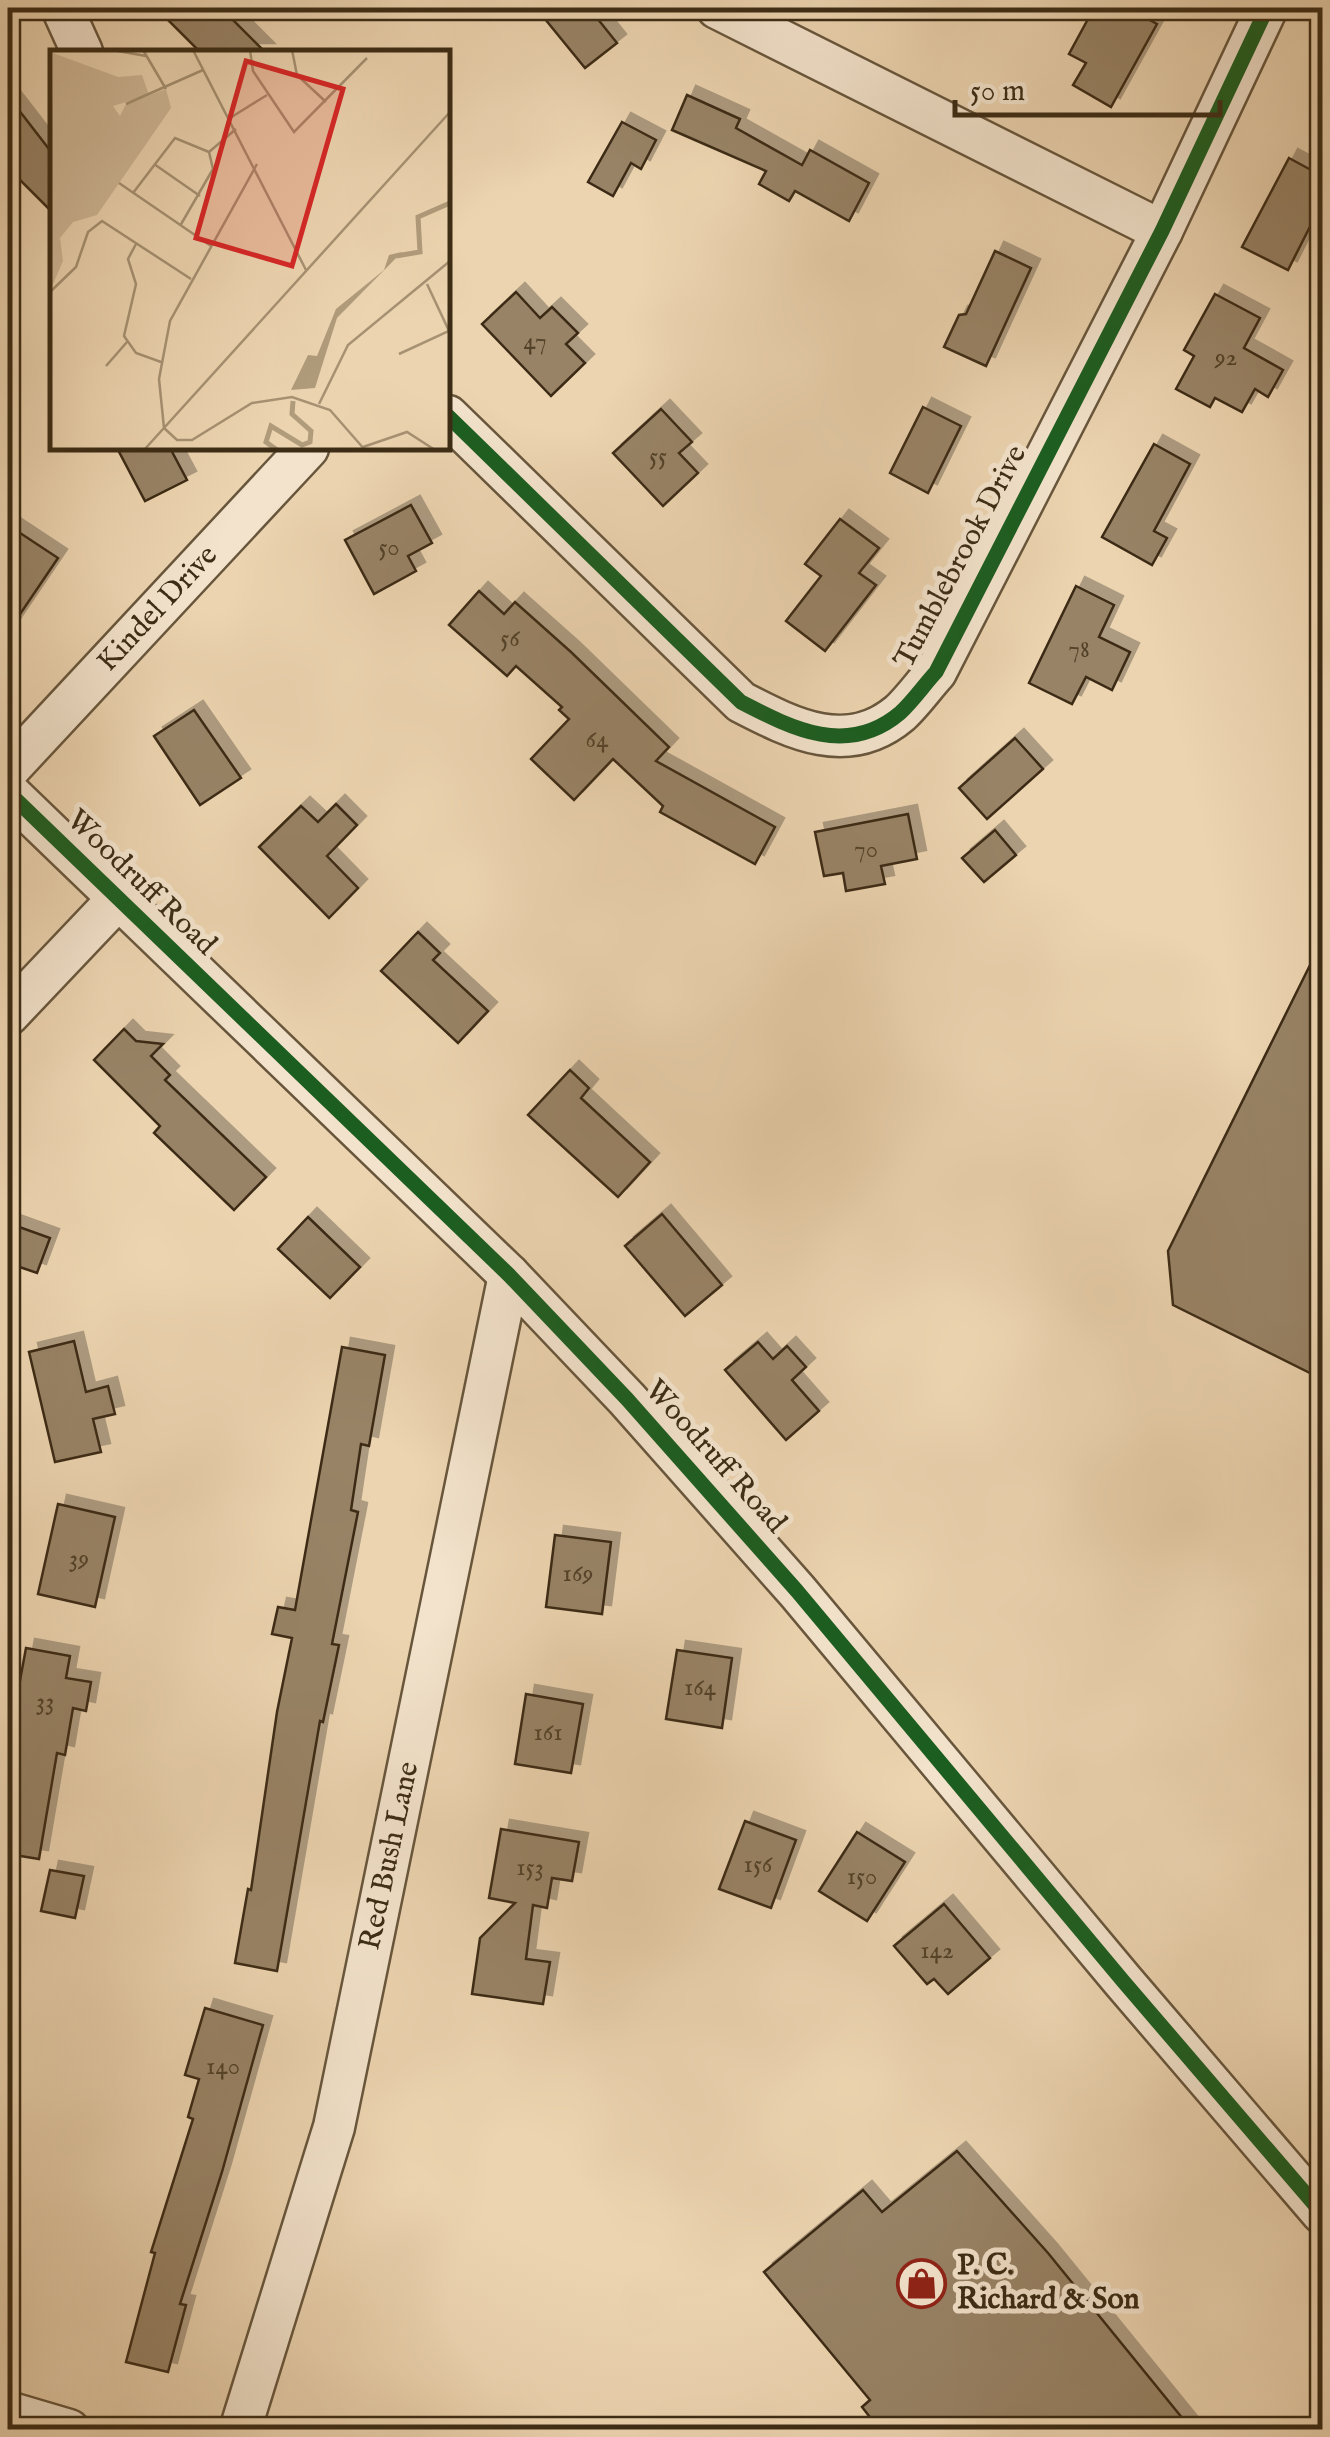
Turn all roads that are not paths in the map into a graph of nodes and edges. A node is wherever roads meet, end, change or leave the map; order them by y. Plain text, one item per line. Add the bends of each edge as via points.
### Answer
1 (62, 8) edge
2 (717, 8) edge
3 (1267, 8) edge
4 (81, 50) edge
5 (1162, 230) junction
6 (450, 418) edge
7 (306, 450) edge
8 (8, 770) edge
9 (8, 792) edge
10 (118, 898) junction
11 (8, 1015) edge
12 (509, 1276) junction
13 (1322, 2213) edge
14 (8, 2412) edge
15 (70, 2430) edge
16 (240, 2430) edge

1 - 4 street
2 - 5 street
3 - 5 street, Tumblebrook Drive
5 - 6 street, Tumblebrook Drive via 936,672 898,714 866,733 826,736 790,728 742,702
7 - 8 street, Kindel Drive
9 - 10 street, Woodruff Road
10 - 11 street
10 - 12 street, Woodruff Road
12 - 13 street, Woodruff Road via 796,1591
12 - 16 street, Red Bush Lane via 334,2127
14 - 15 street

